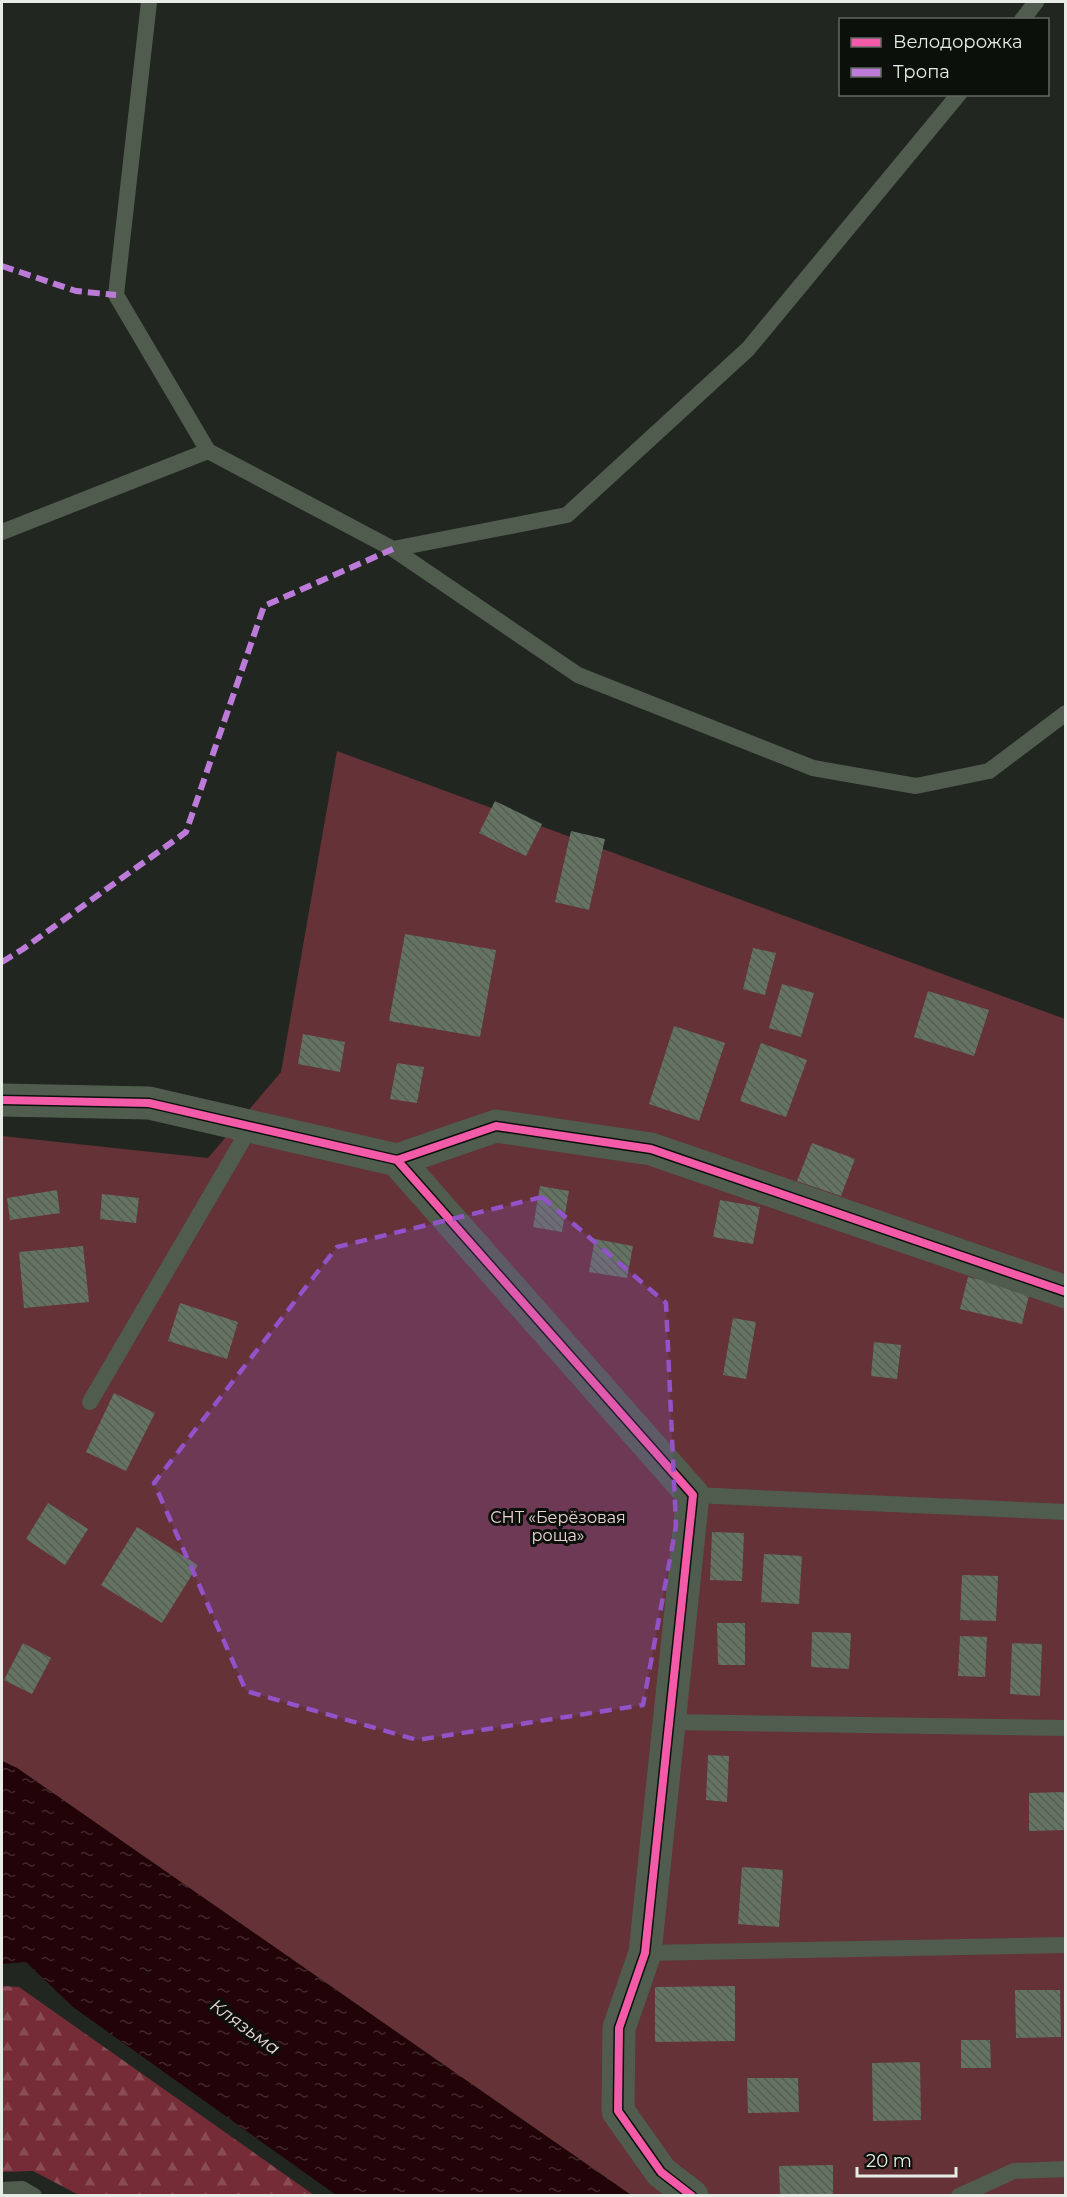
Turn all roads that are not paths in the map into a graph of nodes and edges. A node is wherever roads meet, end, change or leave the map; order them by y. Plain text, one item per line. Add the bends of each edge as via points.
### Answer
1 (149, 2) edge
2 (1036, 2) edge
3 (1024, 18) edge
4 (957, 96) edge
5 (208, 452) junction
6 (2, 532) edge
7 (393, 549) junction
8 (1065, 713) edge
9 (2, 1100) edge
10 (251, 1126) junction
11 (397, 1160) junction
12 (1065, 1292) edge
13 (90, 1402) dead end
14 (693, 1496) junction
15 (1065, 1512) edge
16 (669, 1722) junction
17 (1065, 1728) edge
18 (1065, 1945) edge
19 (645, 1953) junction
20 (1065, 2169) edge
21 (2, 2190) edge
22 (34, 2196) edge
23 (692, 2196) edge
24 (959, 2196) edge

1 - 5 lane via 116,296
2 - 3 lane
4 - 7 lane via 748,349 567,515
5 - 6 lane
5 - 7 lane
7 - 8 lane via 578,675 813,768 916,786 989,771
9 - 10 street via 148,1102
10 - 11 street
10 - 13 lane
11 - 12 street via 495,1126 651,1149
11 - 14 street
14 - 15 lane
14 - 16 street
16 - 17 lane
16 - 19 street
18 - 19 lane
19 - 23 street via 619,2028 618,2111 661,2172
20 - 24 lane via 1014,2171
21 - 22 lane via 22,2189

